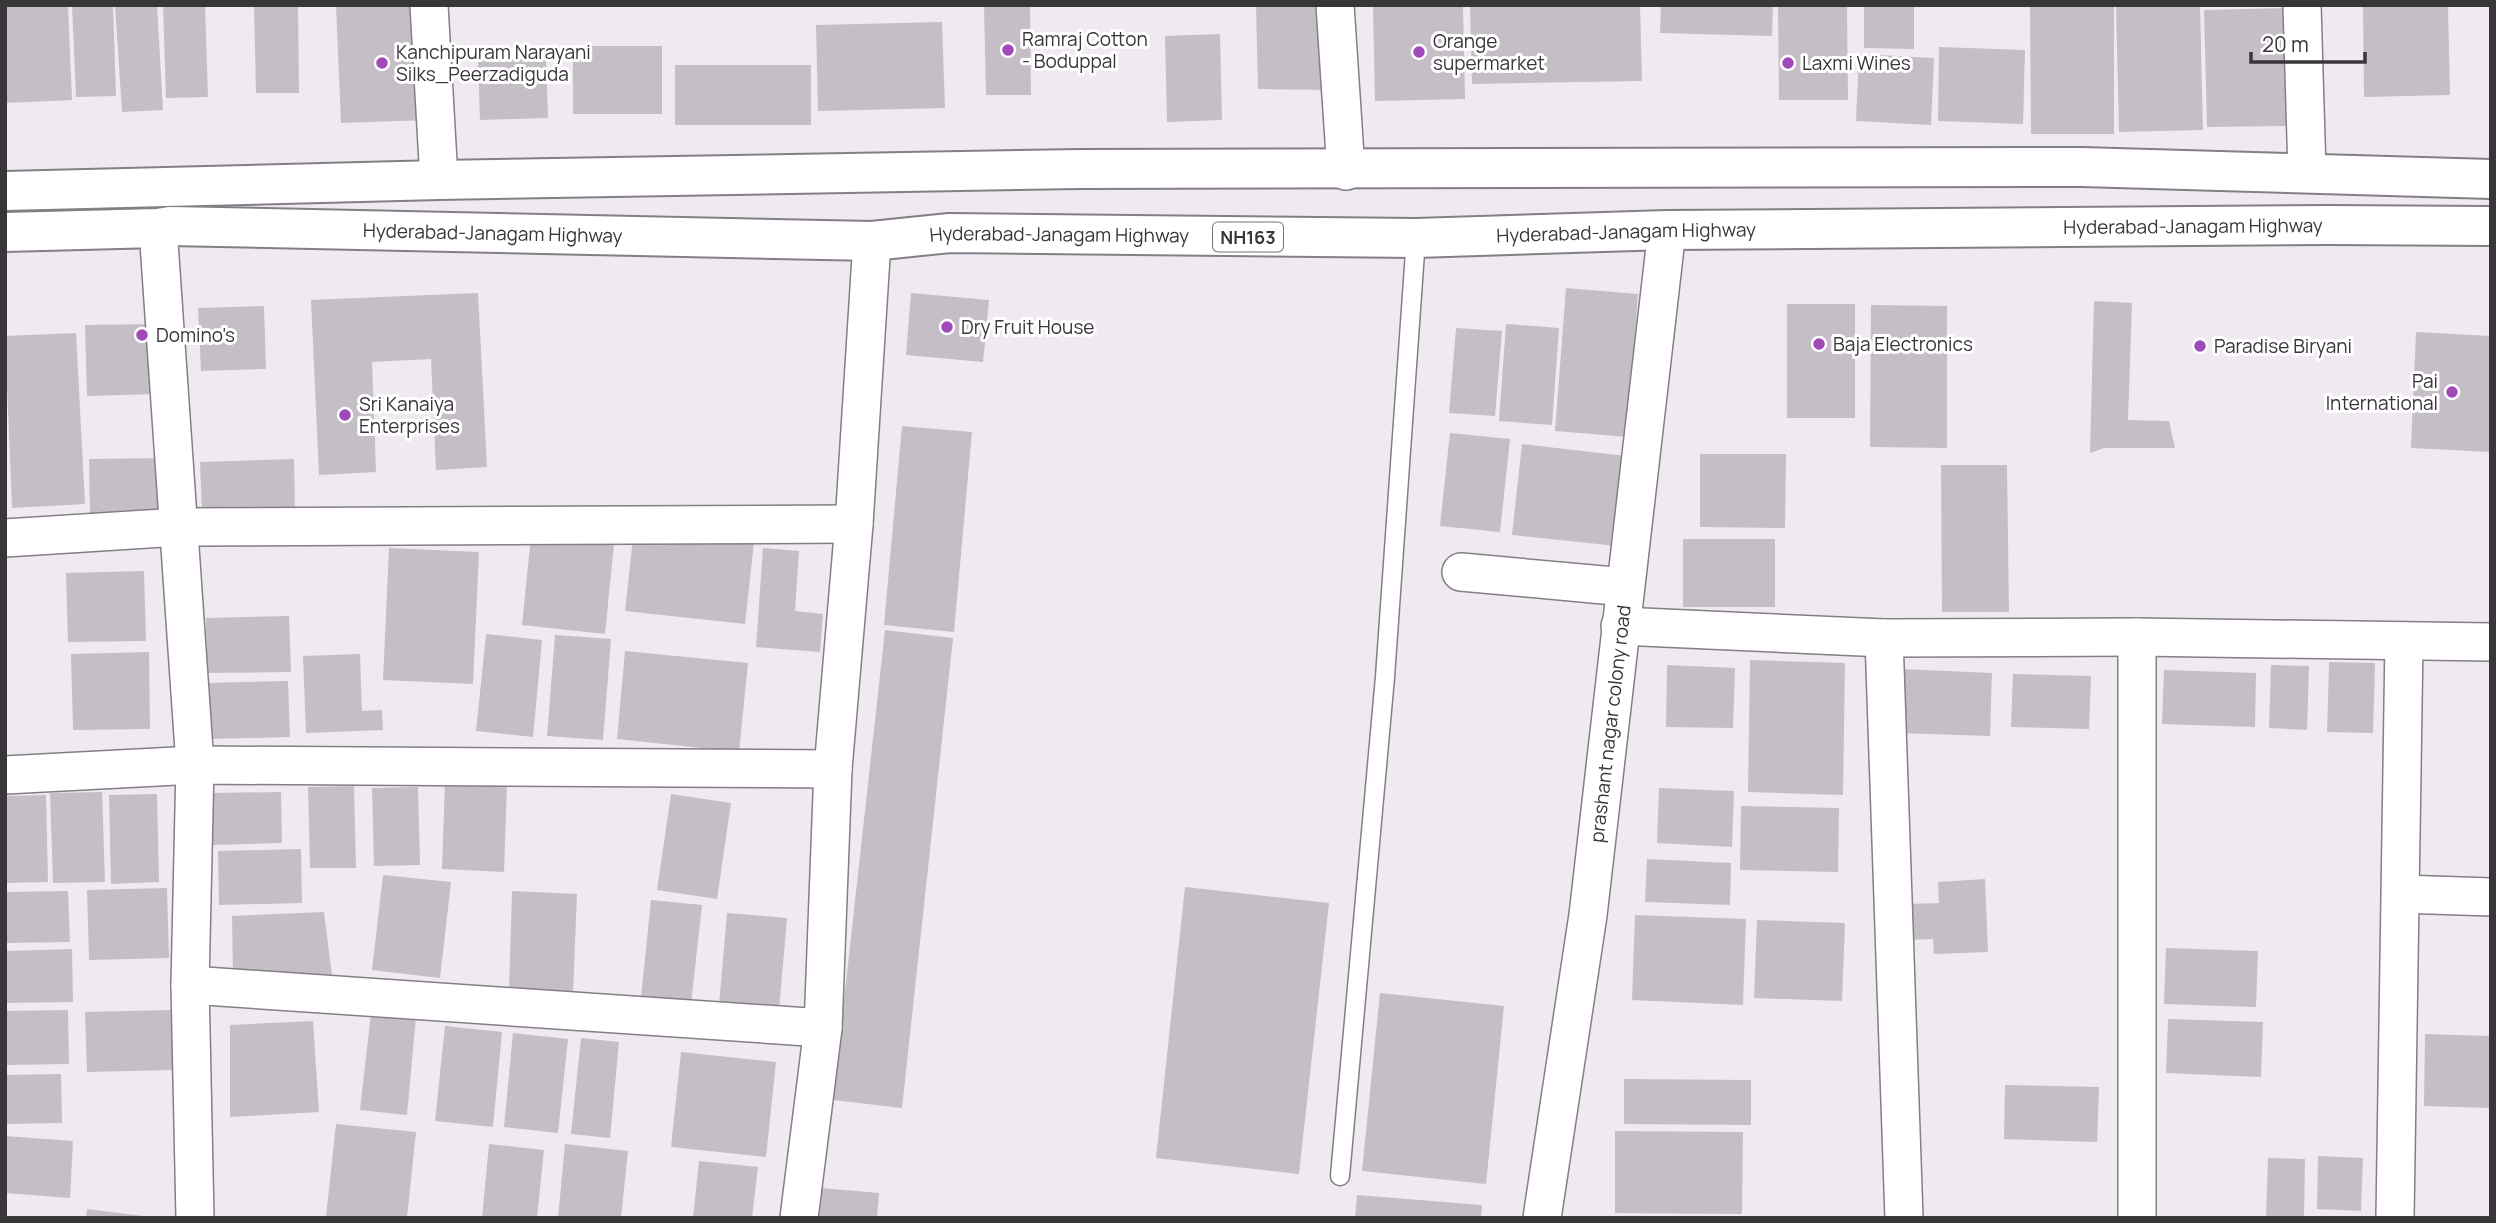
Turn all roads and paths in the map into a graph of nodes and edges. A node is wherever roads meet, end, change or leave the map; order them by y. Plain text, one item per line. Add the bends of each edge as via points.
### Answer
1 (429, 5) edge
2 (1335, 5) edge
3 (2302, 5) edge
4 (2082, 167) junction
5 (1346, 171) junction
6 (2307, 173) junction
7 (2491, 179) edge
8 (439, 180) junction
9 (5, 191) edge
10 (2491, 226) edge
11 (2084, 227) junction
12 (158, 228) junction
13 (1667, 230) junction
14 (5, 232) edge
15 (1416, 238) junction
16 (872, 241) junction
17 (854, 524) junction
18 (179, 527) junction
19 (5, 538) edge
20 (1461, 572) dead end
21 (1625, 587) junction
22 (1620, 626) junction
23 (2137, 637) junction
24 (1884, 638) junction
25 (2404, 641) junction
26 (2491, 642) edge
27 (195, 765) junction
28 (833, 769) junction
29 (5, 775) edge
30 (2402, 894) junction
31 (2491, 897) edge
32 (190, 985) junction
33 (823, 1028) junction
34 (1340, 1176) dead end
35 (195, 1218) edge
36 (799, 1218) edge
37 (1542, 1218) edge
38 (1904, 1218) edge
39 (2137, 1218) edge
40 (2395, 1218) edge

1 - 8 street
2 - 5 street
3 - 6 street
4 - 5 highway
4 - 6 highway
4 - 11 highway
5 - 8 highway via 966,170
6 - 7 highway
8 - 9 highway
10 - 11 highway, Hyderabad-Janagam Highway / NH163
11 - 13 highway, Hyderabad-Janagam Highway / NH163
12 - 14 highway, Hyderabad-Janagam Highway / NH163
12 - 16 highway, Hyderabad-Janagam Highway / NH163
12 - 18 street
13 - 15 highway, Hyderabad-Janagam Highway / NH163
13 - 21 street, prashant nagar colony road
15 - 16 highway, Hyderabad-Janagam Highway / NH163 via 950,233
15 - 34 lane via 1385,677
16 - 17 street
17 - 18 street
17 - 28 street
18 - 19 street
18 - 27 street
20 - 21 street
21 - 22 street, prashant nagar colony road
22 - 24 street
22 - 37 street, prashant nagar colony road via 1588,915
23 - 24 street
23 - 25 street
23 - 39 street
24 - 38 street
25 - 26 street
25 - 30 street
27 - 28 street
27 - 29 street
27 - 32 street
28 - 33 street
30 - 31 street
30 - 40 street
32 - 33 street
32 - 35 street
33 - 36 street

